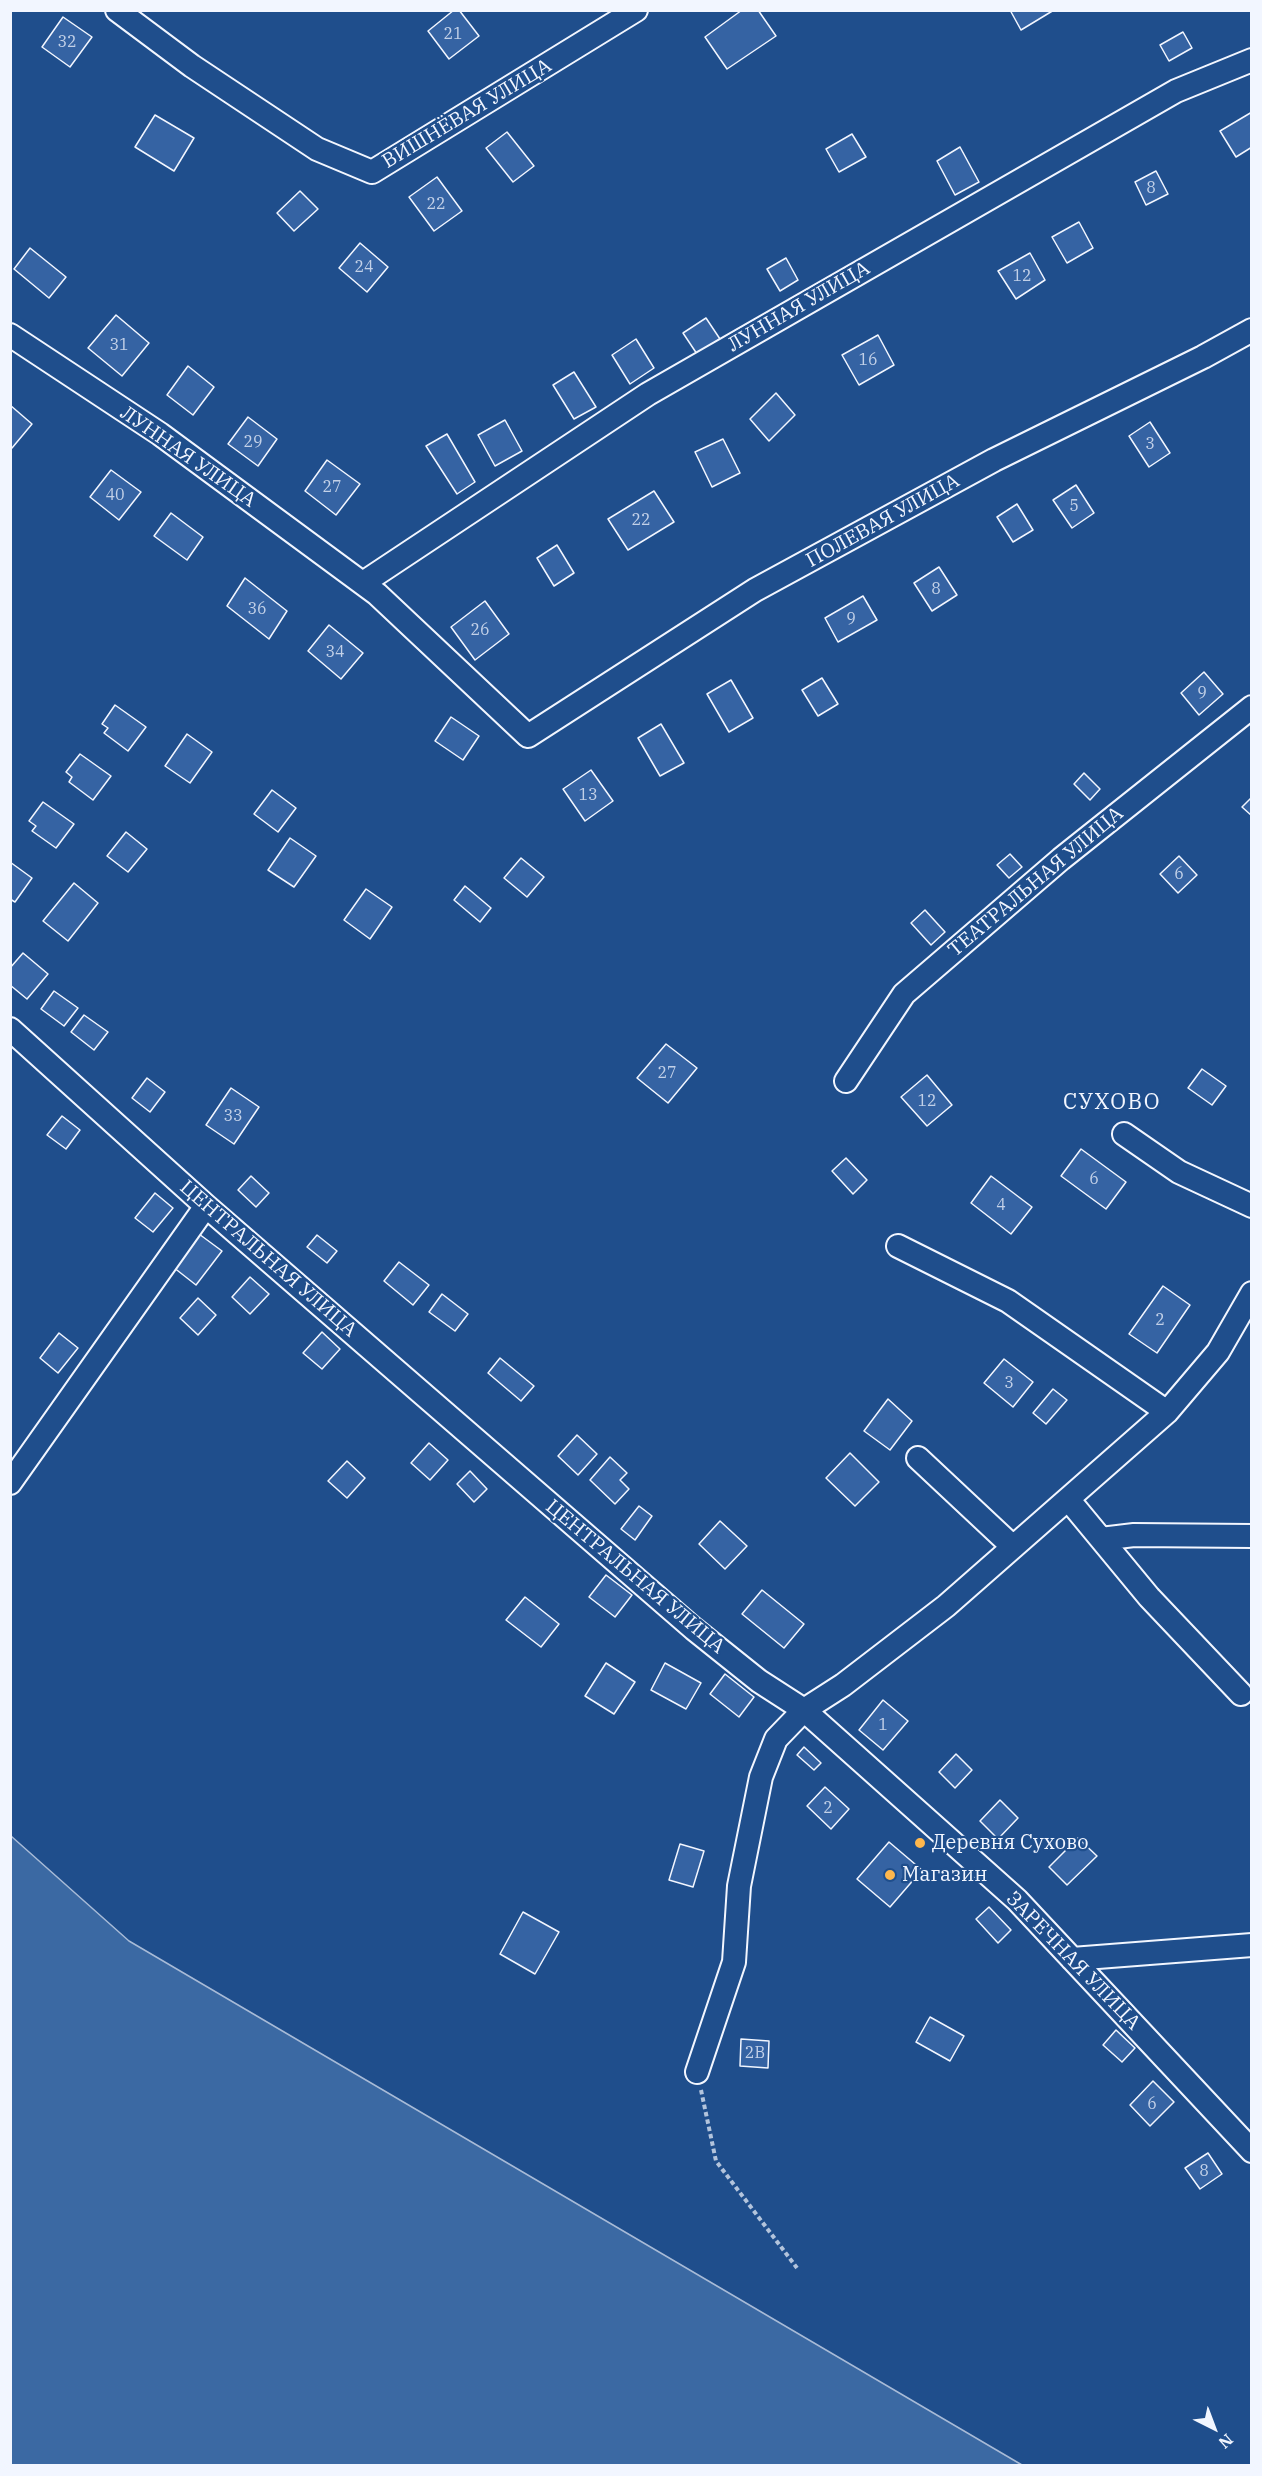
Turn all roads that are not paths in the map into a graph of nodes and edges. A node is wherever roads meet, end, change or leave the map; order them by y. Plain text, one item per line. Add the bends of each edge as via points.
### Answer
1 (117, 10) edge
2 (636, 10) edge
3 (1251, 60) edge
4 (1251, 330) edge
5 (10, 335) edge
6 (363, 583) junction
7 (1251, 707) edge
8 (528, 736) joint
9 (10, 1029) edge
10 (846, 1081) dead end
11 (1124, 1134) dead end
12 (206, 1206) junction
13 (1251, 1206) edge
14 (898, 1246) dead end
15 (1251, 1293) edge
16 (1167, 1412) junction
17 (918, 1458) dead end
18 (10, 1483) edge
19 (1068, 1498) junction
20 (1251, 1536) edge
21 (1101, 1539) junction
22 (1013, 1547) junction
23 (1241, 1694) dead end
24 (804, 1710) junction
25 (1251, 1945) edge
26 (1072, 1959) junction
27 (697, 2072) road end
28 (1251, 2151) edge

1 - 2 street, ВИШНЁВАЯ УЛИЦА via 192,66 317,148 372,172
3 - 6 street, ЛУННАЯ УЛИЦА via 1176,91 648,394
4 - 8 street, ПОЛЕВАЯ УЛИЦА via 994,460 755,590
5 - 6 street, ЛУННАЯ УЛИЦА via 160,434
6 - 8 street, ЛУННАЯ УЛИЦА
7 - 10 street, ТЕАТРАЛЬНАЯ УЛИЦА via 1061,859 904,994
9 - 12 street, ЦЕНТРАЛЬНАЯ УЛИЦА
11 - 13 street via 1179,1172
12 - 18 street
12 - 24 street, ЦЕНТРАЛЬНАЯ УЛИЦА via 694,1629 759,1681
14 - 16 street via 1008,1301
15 - 16 street via 1218,1352
16 - 19 street
17 - 22 street
19 - 21 street
19 - 22 street
20 - 21 street via 1134,1535
21 - 23 street via 1149,1597
22 - 24 street via 946,1606
24 - 26 street, ЗАРЕЧНАЯ УЛИЦА via 1017,1900
24 - 27 street via 776,1739 761,1777 739,1886 734,1962
25 - 26 street
26 - 28 street, ЗАРЕЧНАЯ УЛИЦА

